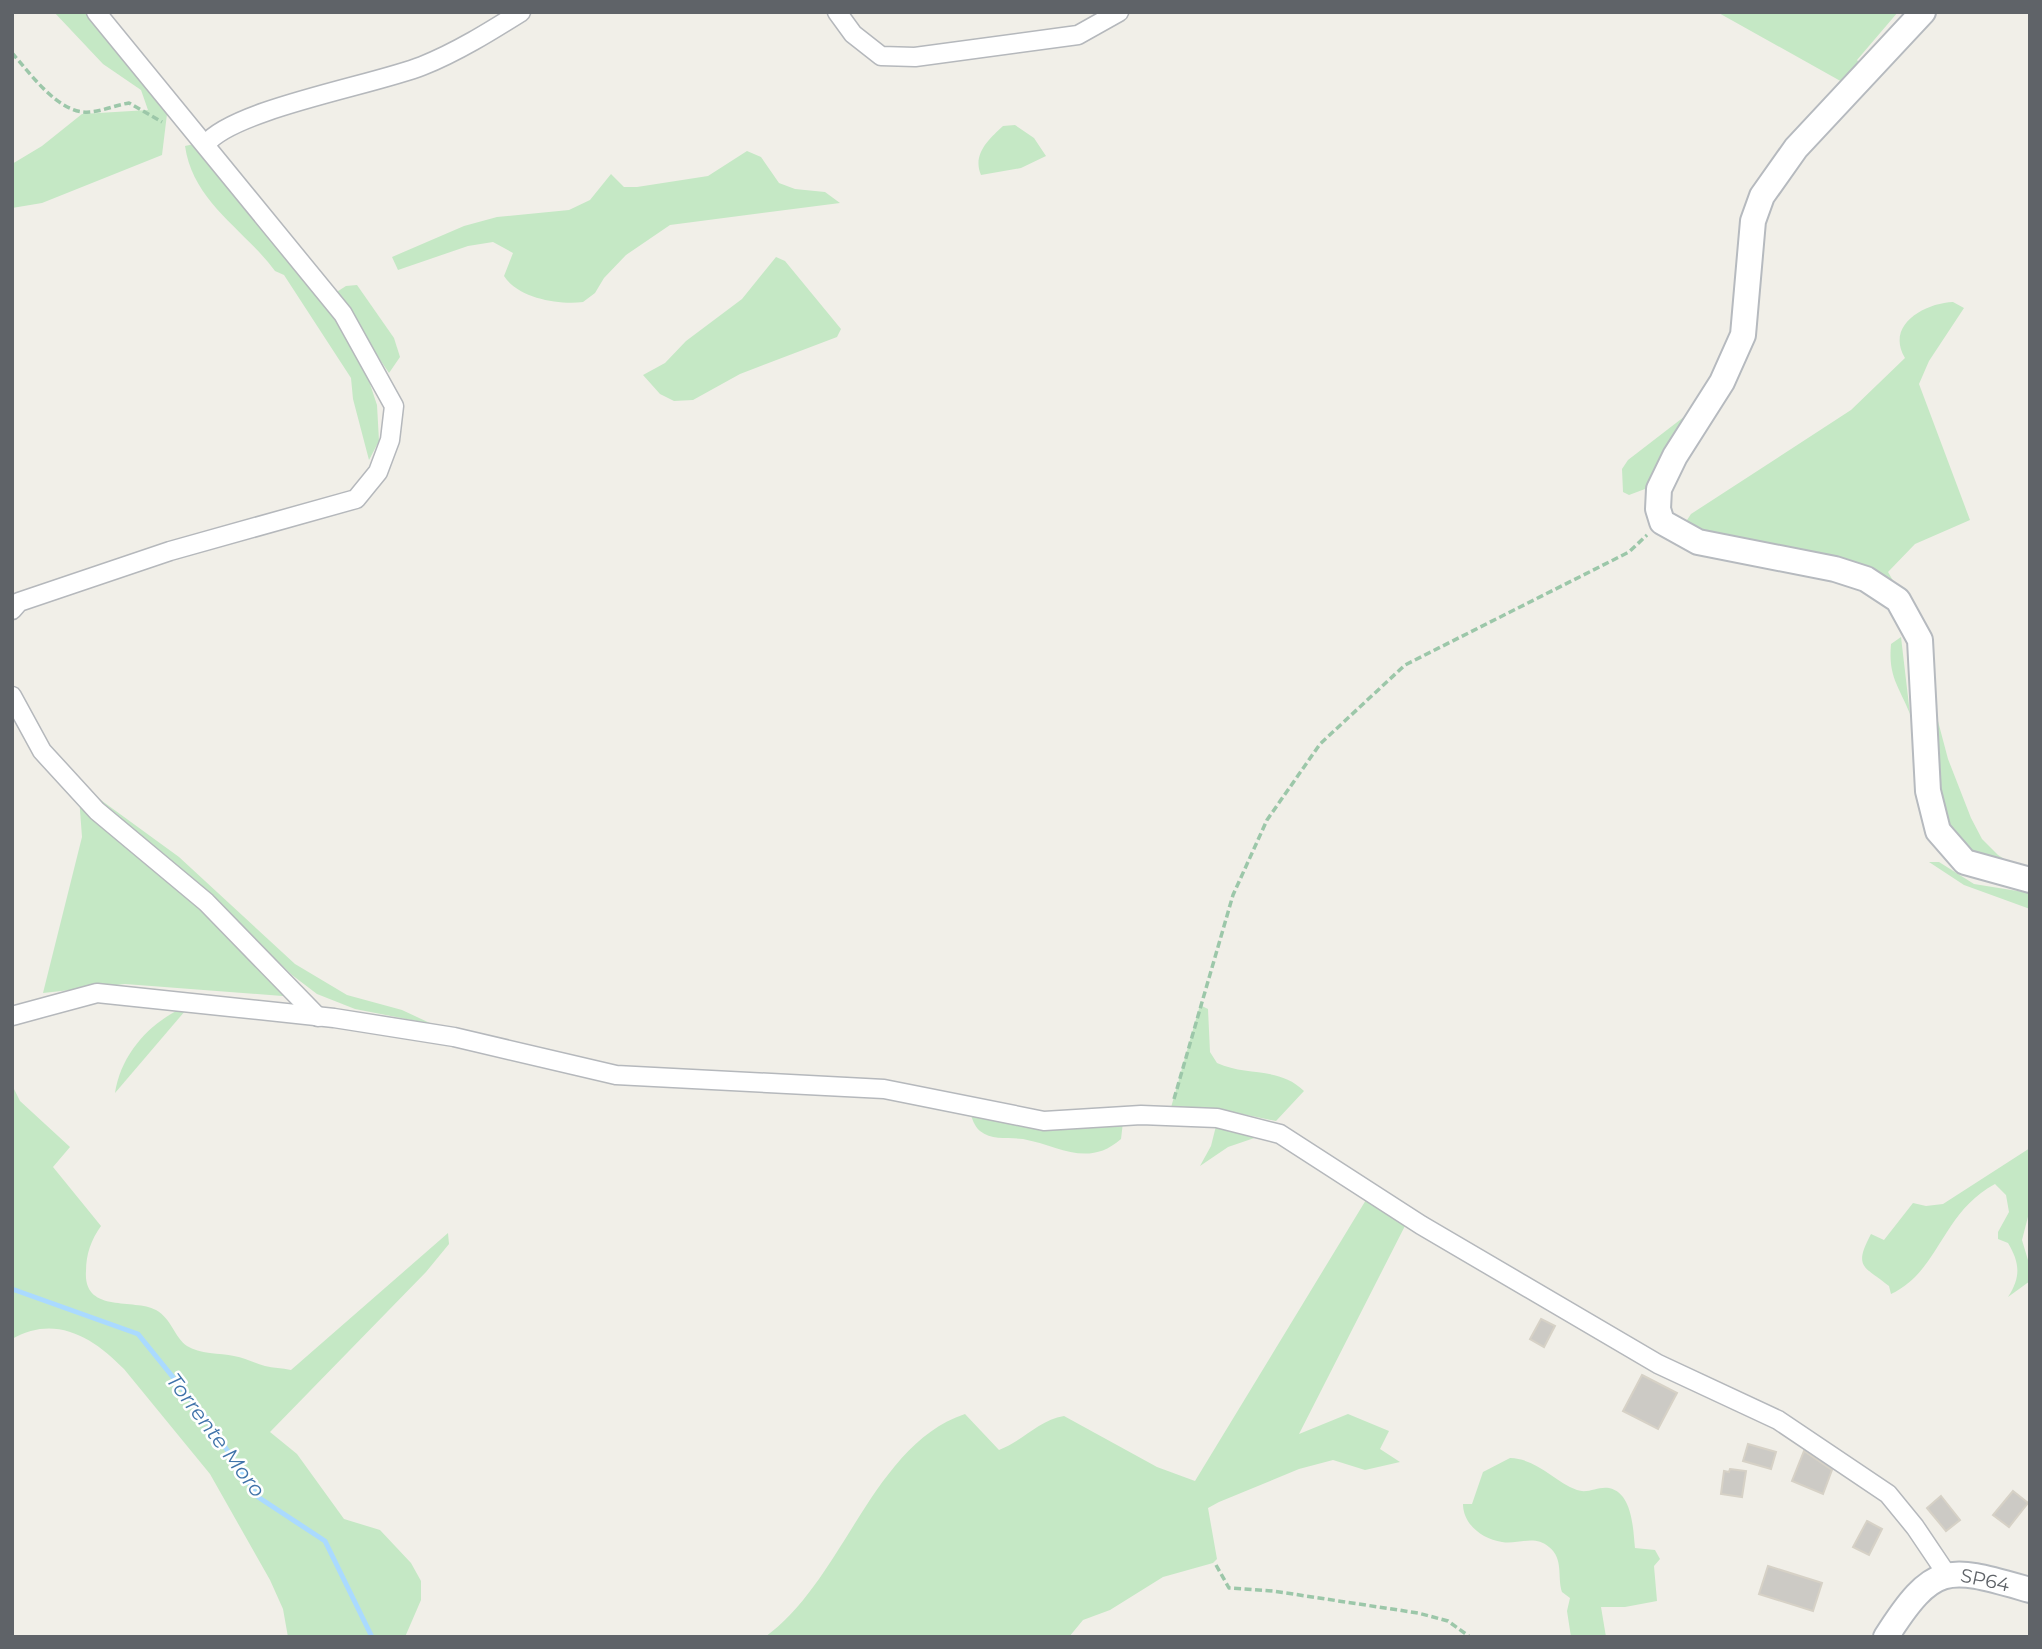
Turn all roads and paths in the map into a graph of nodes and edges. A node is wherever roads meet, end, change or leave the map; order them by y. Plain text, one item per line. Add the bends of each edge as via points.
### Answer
1 (96, 12) edge
2 (521, 12) edge
3 (837, 12) edge
4 (1119, 12) edge
5 (1923, 12) edge
6 (12, 53) edge
7 (192, 126) junction
8 (206, 144) junction
9 (1662, 522) junction
10 (12, 610) edge
11 (12, 695) edge
12 (2030, 880) edge
13 (12, 1016) edge
14 (318, 1017) junction
15 (1172, 1116) junction
16 (1216, 1565) dead end
17 (1946, 1573) junction
18 (2030, 1590) edge
19 (1471, 1637) edge
20 (1886, 1637) edge

1 - 7 street
2 - 8 street via 449,55 261,114 212,136
3 - 4 street via 867,48 881,56 915,57 1077,35
5 - 9 street via 1796,148 1762,196 1753,221 1743,335 1722,382 1659,489
6 - 7 path via 73,111 92,112 129,103 162,122
7 - 8 street
8 - 10 street via 343,314 394,406 390,440 378,472 356,499 170,551 19,602
9 - 12 street via 1698,542 1866,579 1898,600 1920,640 1928,790 1938,831 1965,862
9 - 15 path via 1629,552 1405,665 1320,744 1266,820 1233,895
11 - 14 street via 42,751 97,811 206,902
13 - 14 street via 97,993
14 - 15 street via 454,1038 615,1075 884,1089 1044,1121
15 - 17 street via 1217,1118 1280,1134 1420,1225 1658,1364 1778,1420 1888,1494
16 - 19 path via 1229,1588 1418,1613 1448,1621
17 - 18 street, SP64 / SP64 via 1972,1573
17 - 20 street, SP64 / SP64 via 1910,1599

